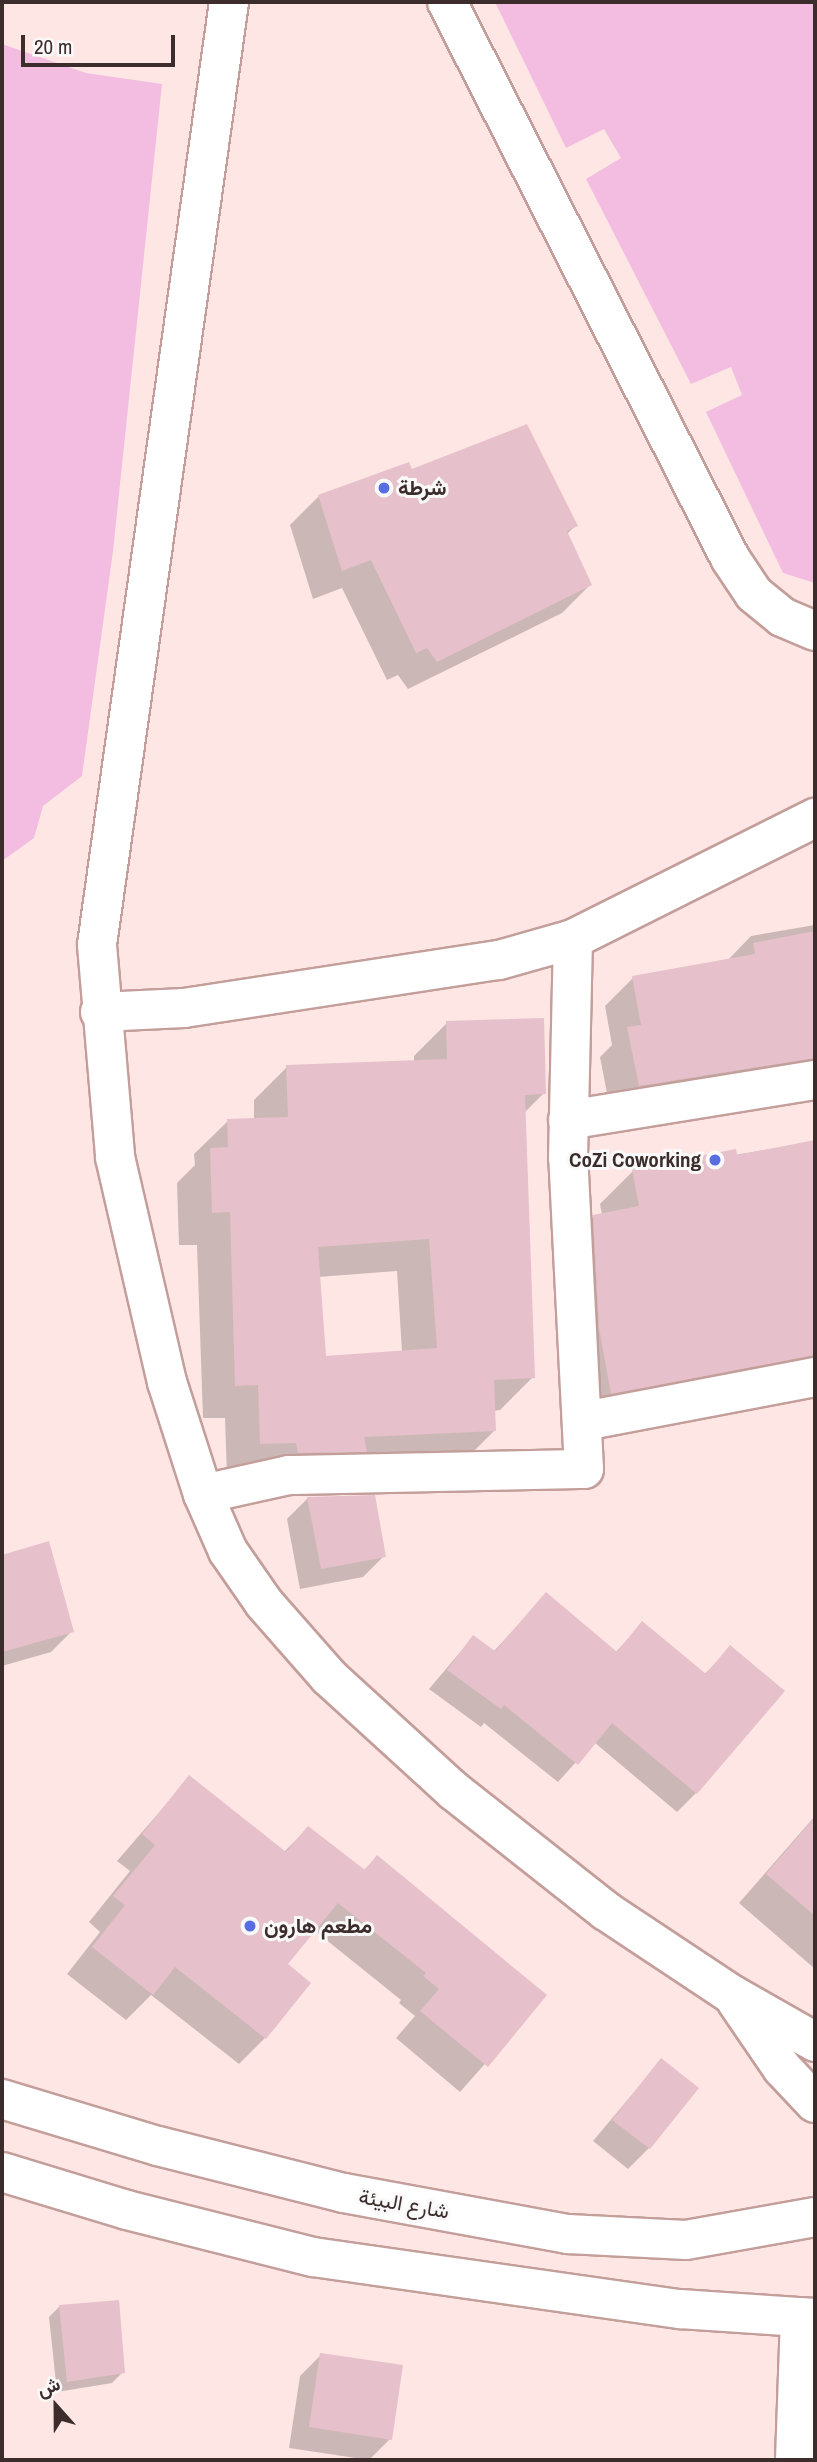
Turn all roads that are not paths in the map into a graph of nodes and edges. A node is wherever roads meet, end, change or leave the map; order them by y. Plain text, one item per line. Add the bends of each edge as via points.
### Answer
1 (447, 2) edge
2 (223, 4) edge
3 (815, 631) edge
4 (815, 818) edge
5 (573, 939) junction
6 (100, 1012) junction
7 (815, 1080) edge
8 (568, 1120) junction
9 (815, 1377) edge
10 (584, 1421) junction
11 (203, 1494) junction
12 (732, 1994) junction
13 (815, 2042) edge
14 (2, 2099) edge
15 (815, 2103) edge
16 (2, 2172) edge
17 (815, 2217) edge
18 (807, 2318) edge
19 (794, 2460) edge

1 - 3 street via 730,558 754,594 782,617
2 - 6 street via 97,945
4 - 5 street
5 - 6 street via 499,960 184,1008
5 - 8 street
6 - 11 street via 124,1196 167,1382
7 - 8 street
8 - 10 street
9 - 10 street
10 - 11 street via 584,1469 289,1475
11 - 12 street via 228,1552 329,1678 454,1791 606,1911
12 - 13 street
12 - 15 street via 782,2068
14 - 17 street, شارع البيئة via 158,2146 344,2193 568,2234 686,2241
16 - 18 street via 127,2210 313,2257 680,2309
18 - 19 street

